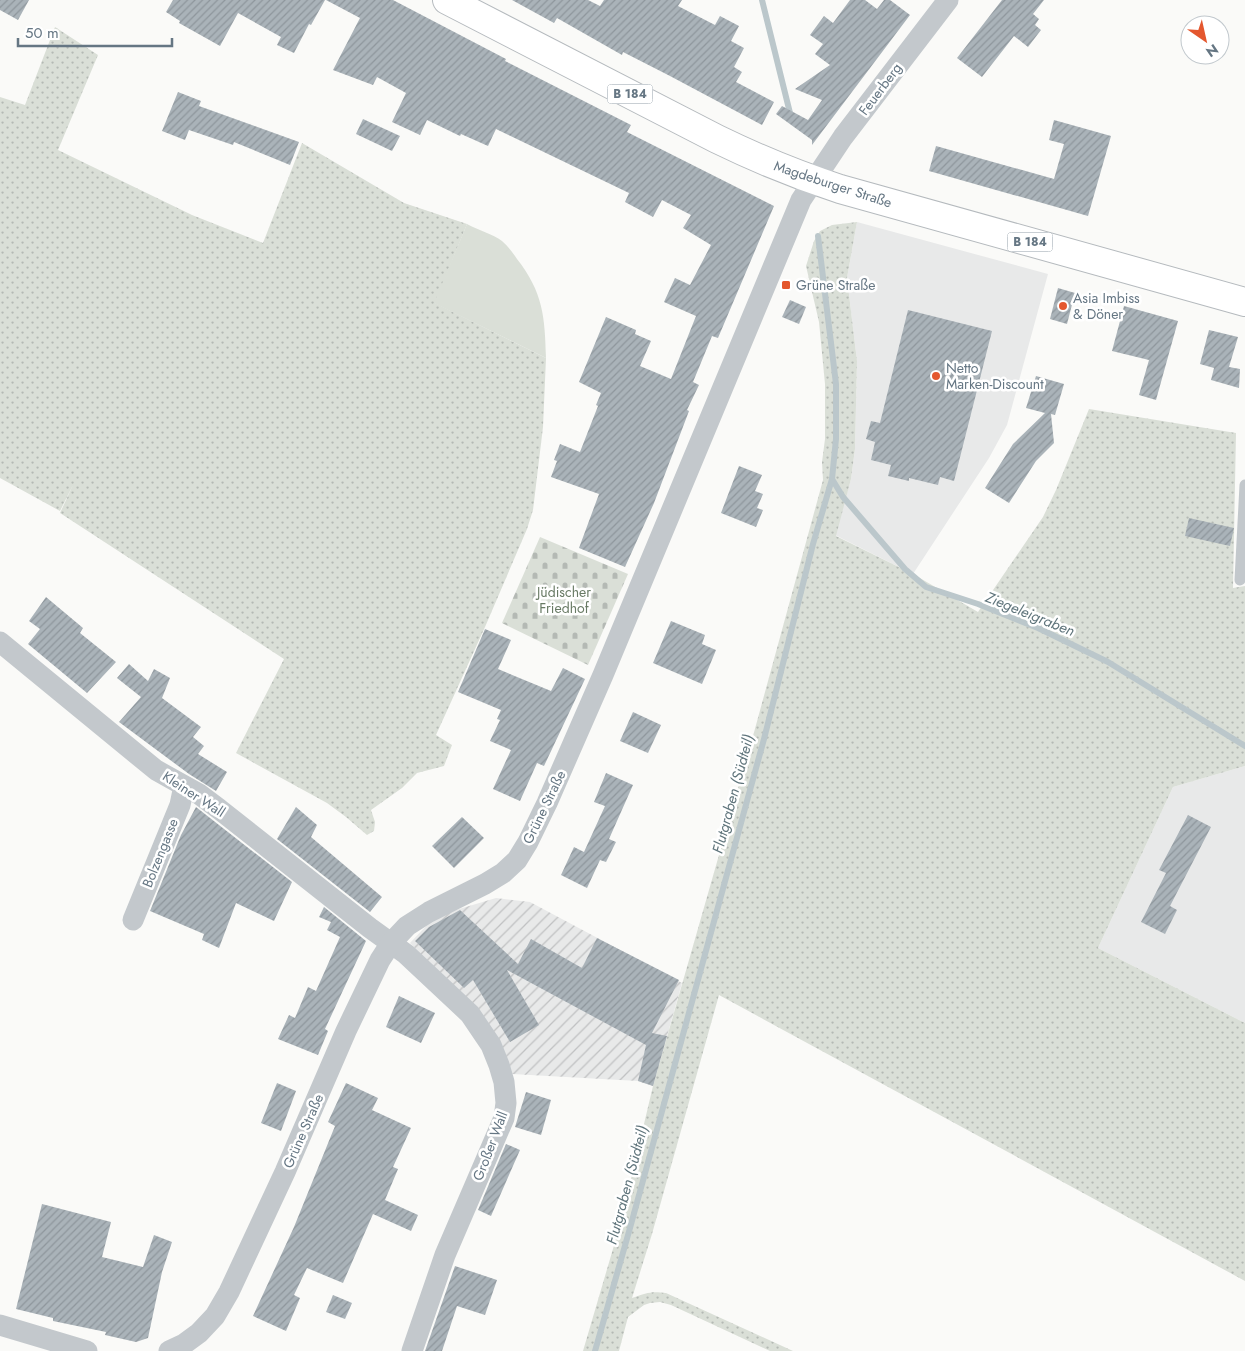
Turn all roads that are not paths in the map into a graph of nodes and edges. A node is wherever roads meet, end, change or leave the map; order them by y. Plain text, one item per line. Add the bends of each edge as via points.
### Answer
1 (447, 0) edge
2 (948, 0) edge
3 (816, 181) junction
4 (1245, 302) edge
5 (1245, 485) edge
6 (1240, 580) dead end
7 (0, 642) edge
8 (184, 786) junction
9 (133, 920) dead end
10 (391, 943) junction
11 (0, 1325) edge
12 (86, 1351) edge
13 (170, 1351) edge
14 (412, 1351) edge

1 - 3 main road, Magdeburger Straße / B 184 via 762,161
2 - 3 street, Feuerberg via 843,137
3 - 4 main road, Magdeburger Straße / B 184
3 - 10 street, Grüne Straße via 801,200 603,675 528,842 517,860 503,873 429,912 407,926
5 - 6 lane
7 - 8 street, Kleiner Wall via 156,770
8 - 9 street, Bolzengasse via 180,805
8 - 10 street, Kleiner Wall via 219,809
10 - 13 street, Grüne Straße via 346,1031 229,1292 215,1316 199,1334
10 - 14 street, Großer Wall via 470,1014 481,1028 500,1065 506,1103 504,1118 445,1255
11 - 12 street

